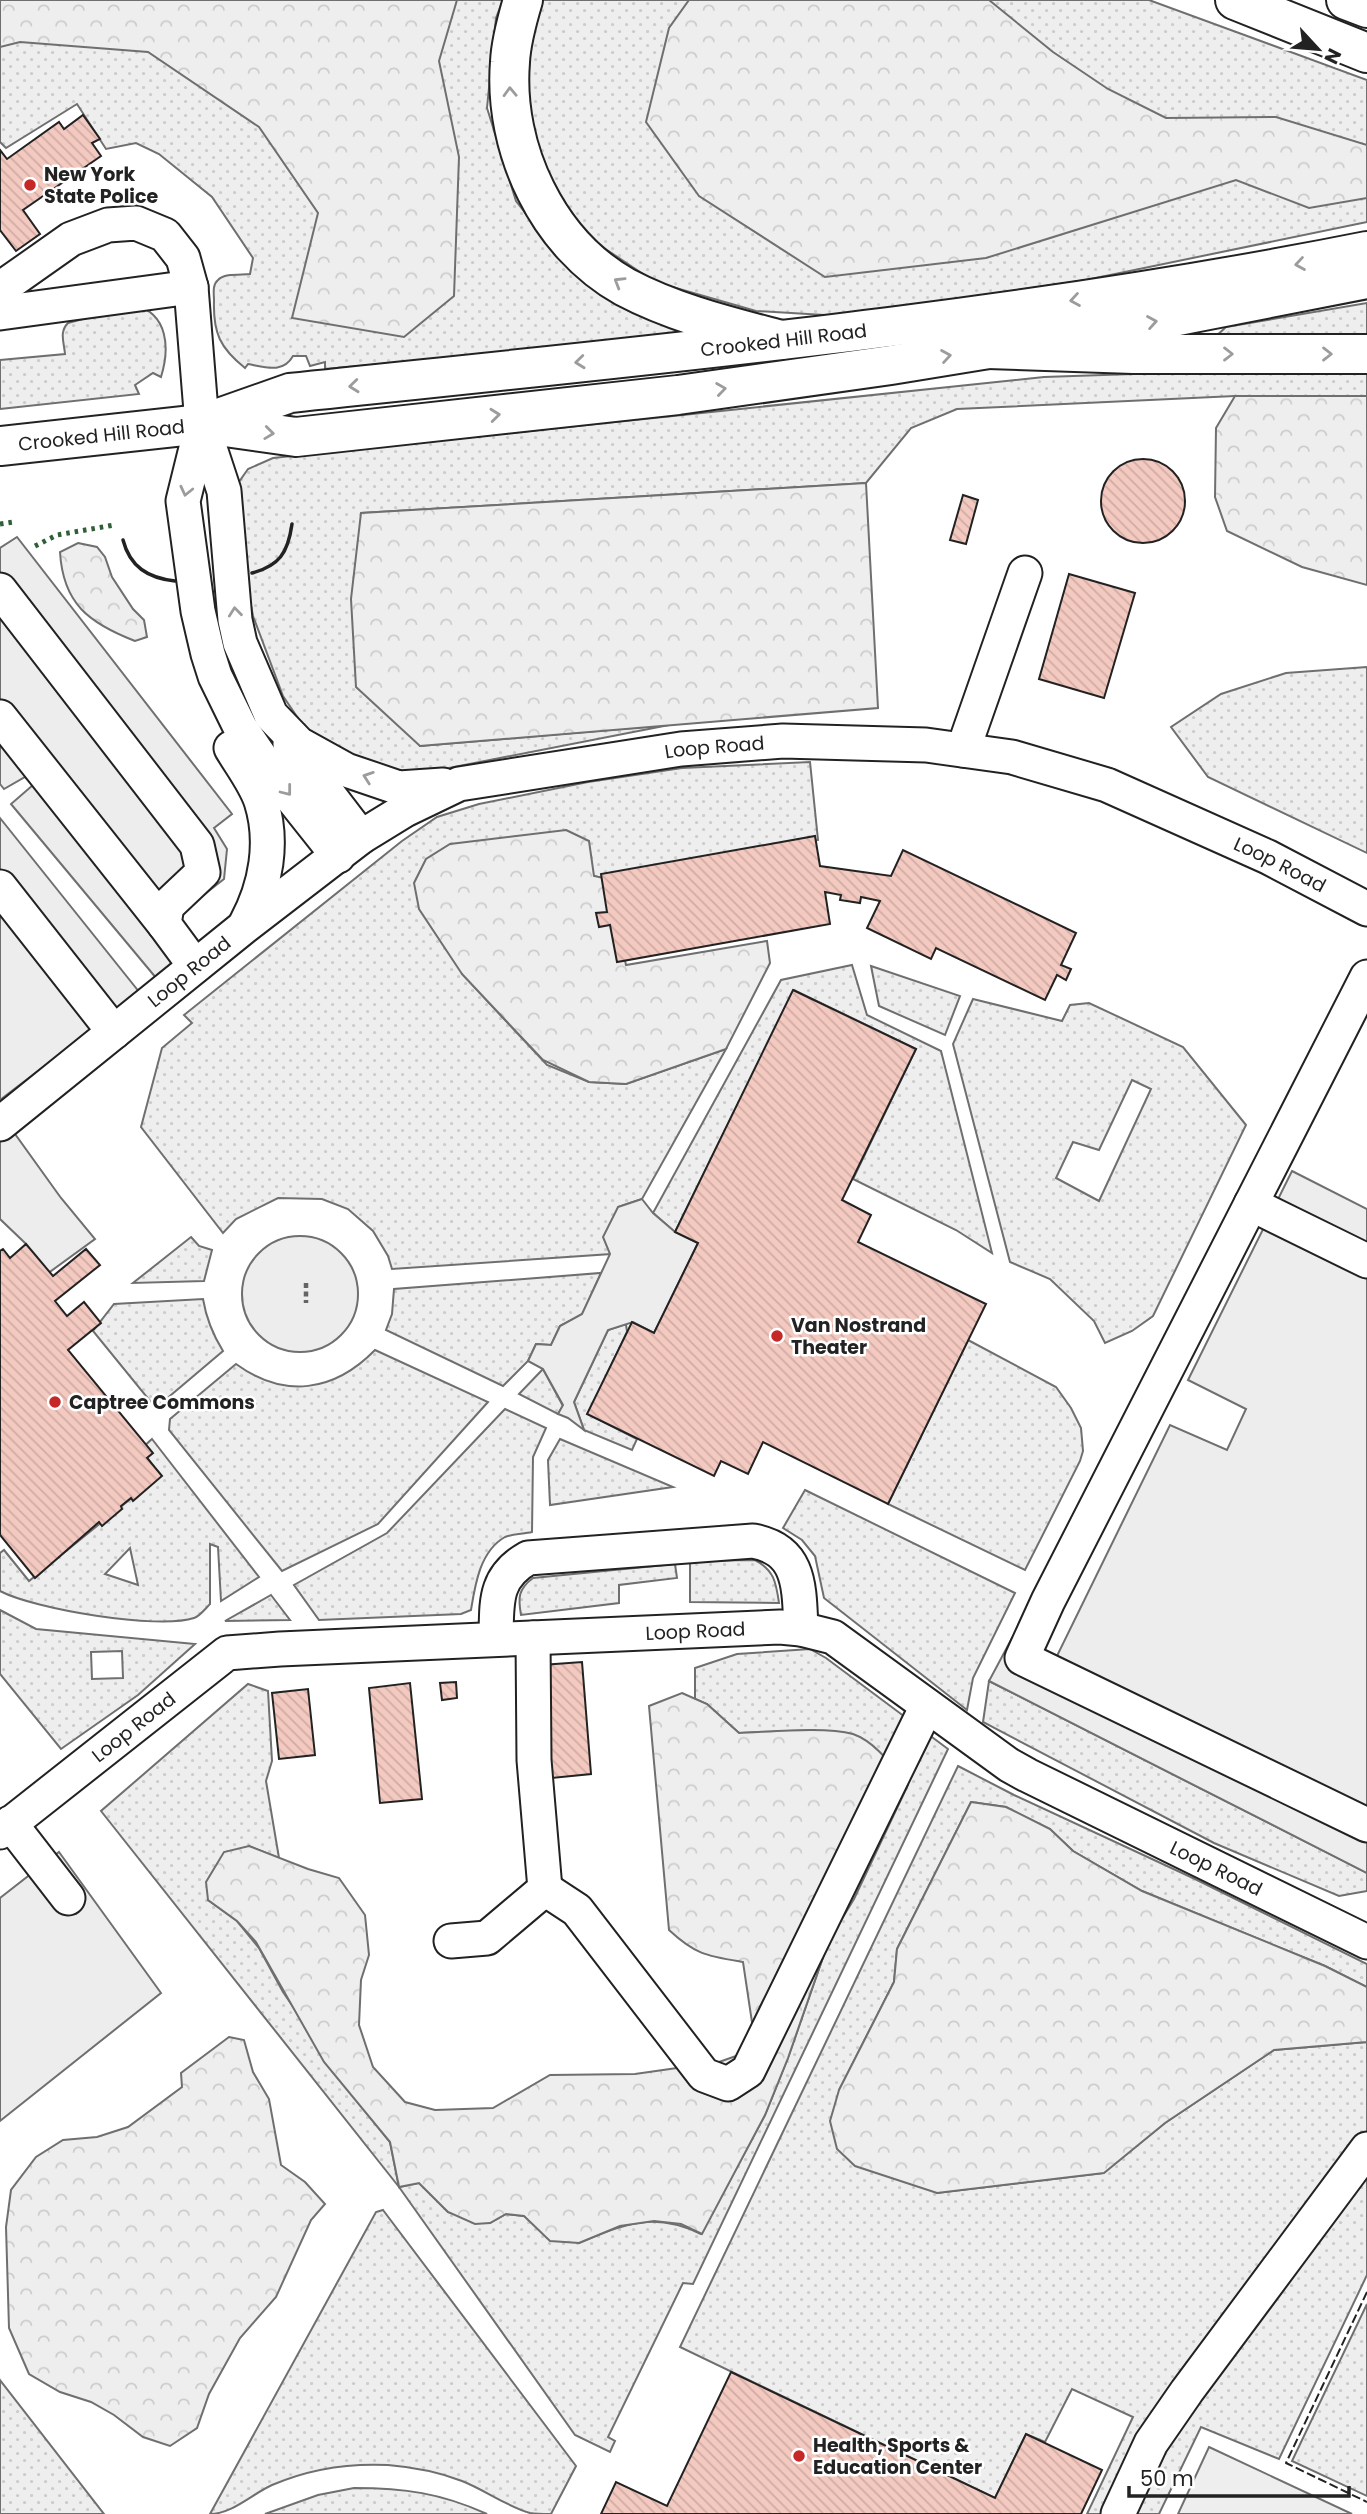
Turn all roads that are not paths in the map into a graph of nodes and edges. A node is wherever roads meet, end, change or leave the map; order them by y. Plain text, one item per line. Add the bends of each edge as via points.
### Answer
1 (523, 0) edge
2 (1234, 0) edge
3 (1346, 0) edge
4 (1367, 8) edge
5 (1367, 53) edge
6 (1367, 251) edge
7 (1367, 279) edge
8 (191, 287) junction
9 (0, 289) edge
10 (0, 313) edge
11 (781, 340) junction
12 (988, 349) junction
13 (1367, 354) edge
14 (202, 424) junction
15 (0, 446) edge
16 (1025, 573) dead end
17 (0, 590) edge
18 (215, 676) junction
19 (271, 715) junction
20 (0, 717) edge
21 (963, 750) junction
22 (459, 784) junction
23 (349, 846) junction
24 (0, 887) edge
25 (1367, 909) edge
26 (164, 925) junction
27 (244, 927) junction
28 (195, 966) junction
29 (1367, 977) edge
30 (114, 1032) junction
31 (0, 1124) edge
32 (1251, 1204) junction
33 (1367, 1261) edge
34 (801, 1629) junction
35 (533, 1638) junction
36 (496, 1639) junction
37 (927, 1706) junction
38 (4, 1825) edge
39 (1367, 1825) edge
40 (545, 1889) junction
41 (68, 1898) dead end
42 (451, 1941) dead end
43 (1367, 1942) edge
44 (1367, 2149) edge
45 (1118, 2514) edge

11 -> 1 main road via 680,311 625,286 598,269 556,225 525,165 515,134 510,63
2 - 5 main road
3 - 4 main road
6 -> 11 main road, Crooked Hill Road via 927,323
12 -> 7 main road, Crooked Hill Road via 1214,311
8 - 9 lane via 183,258 165,235 136,223 108,225 71,239
8 - 10 lane
8 - 14 lane
11 -> 14 main road, Crooked Hill Road via 290,393
12 -> 13 main road
14 -> 12 main road, Crooked Hill Road via 296,437 678,395
14 - 15 main road, Crooked Hill Road
14 -> 18 lane via 183,501 198,611
19 -> 14 lane via 240,643 224,491
16 - 21 lane
17 - 26 lane via 197,845 204,872 167,906
18 -> 23 lane via 253,748
18 - 27 lane via 219,726 261,799 267,826 262,890
22 -> 19 lane via 399,788 346,770 299,744
19 - 23 lane
20 - 26 lane
21 - 22 lane, Loop Road via 783,741 681,749
21 - 25 lane, Loop Road via 1012,757 1107,785 1268,857
22 - 23 lane, Loop Road via 405,810
23 - 27 lane, Loop Road
24 - 30 lane
26 - 28 lane
27 - 28 lane, Loop Road
28 - 30 lane, Loop Road
29 - 32 lane
30 - 31 lane, Loop Road
32 - 33 lane
32 - 39 lane via 1022,1658
34 - 35 lane, Loop Road
34 - 36 lane via 793,1569 771,1544 753,1541 528,1558 511,1571 497,1595
34 - 37 lane, Loop Road via 833,1637
35 - 36 lane, Loop Road
35 - 40 lane via 534,1760
36 - 38 lane, Loop Road via 227,1653
37 - 40 lane via 748,2071 728,2084 704,2075 577,1910
37 - 43 lane, Loop Road via 1027,1775
38 - 41 lane
40 - 42 lane via 487,1938
44 - 45 lane via 1187,2391 1152,2443

